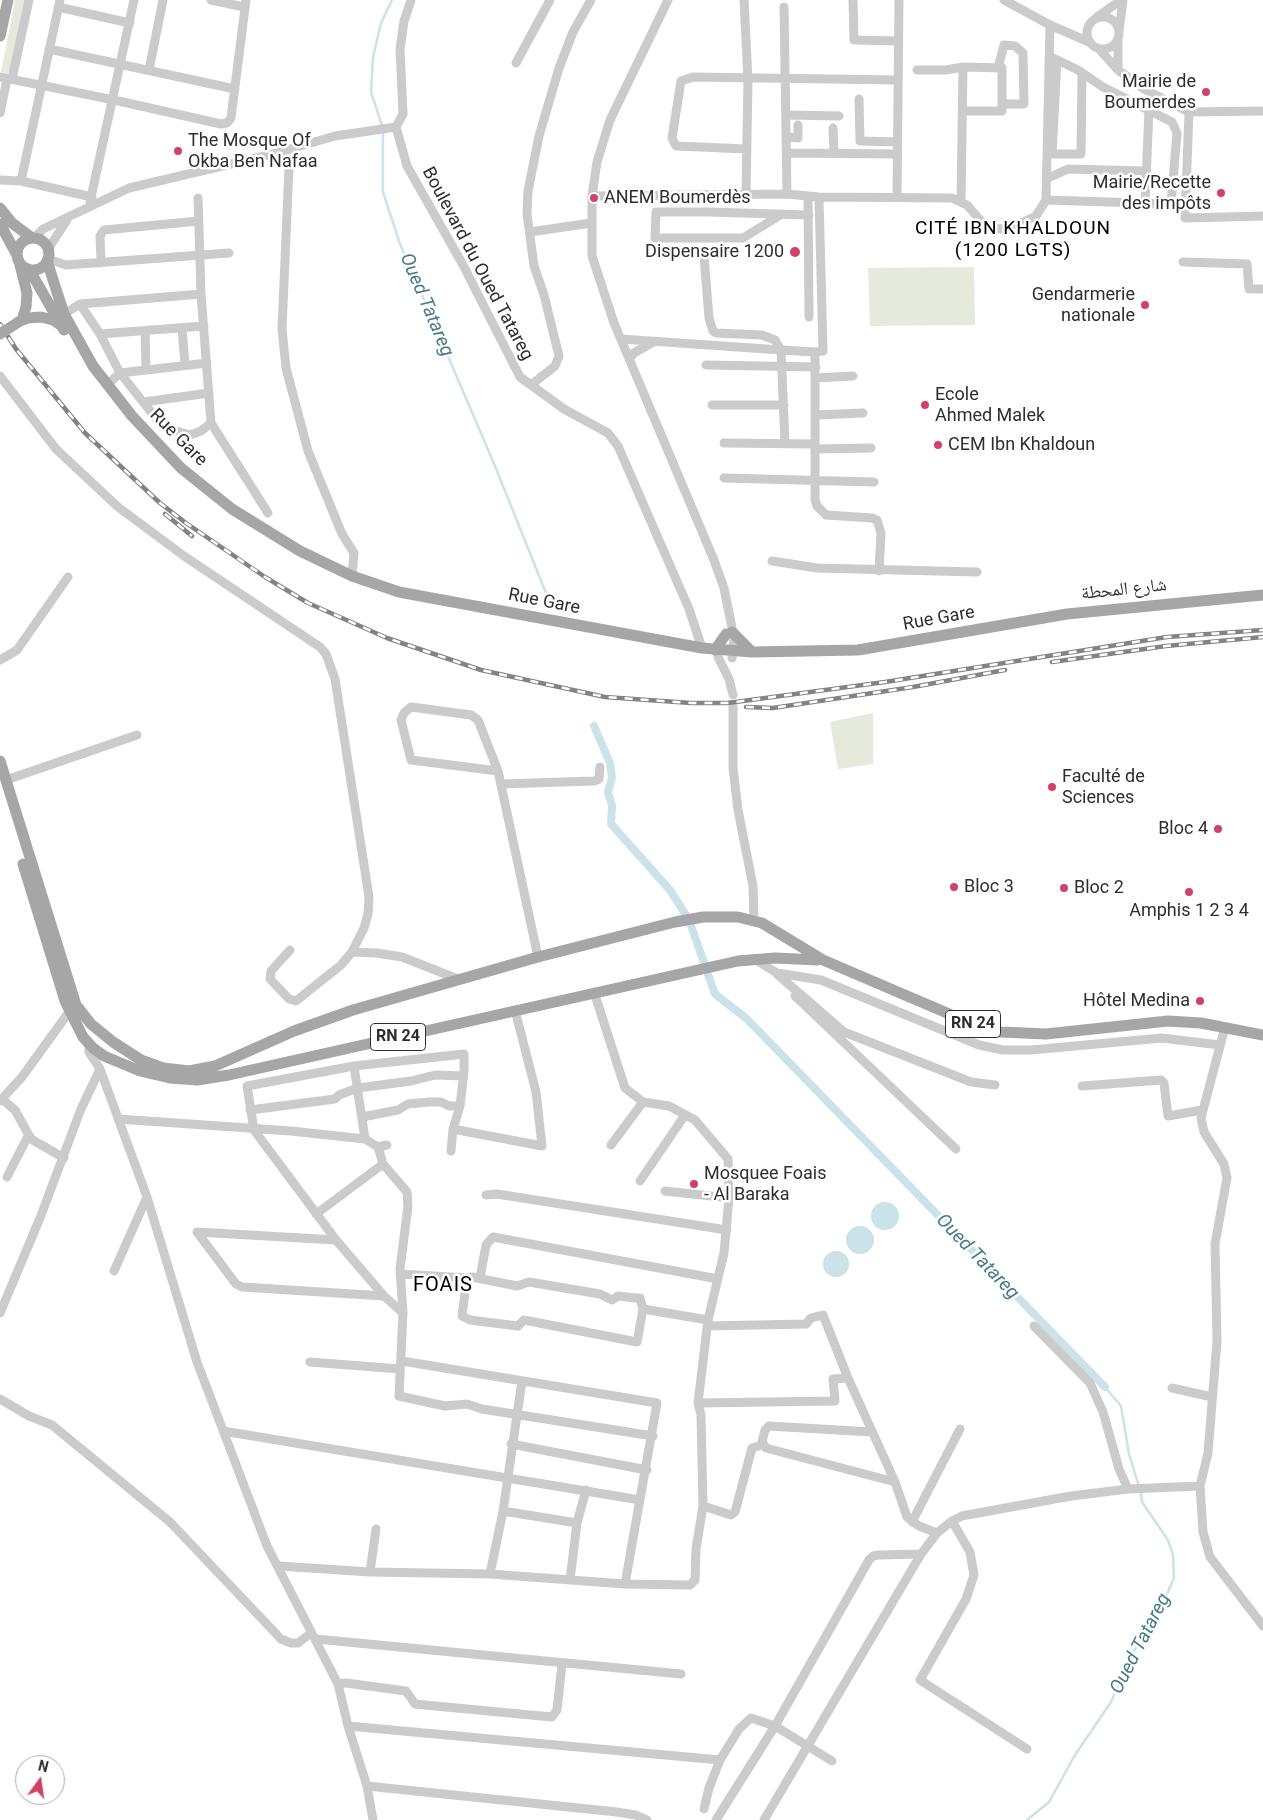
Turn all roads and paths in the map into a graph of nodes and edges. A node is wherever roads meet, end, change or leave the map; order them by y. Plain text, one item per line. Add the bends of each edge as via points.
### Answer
1 (8, 0) edge
2 (29, 0) edge
3 (134, 0) edge
4 (163, 0) edge
5 (211, 0) edge
6 (411, 0) edge
7 (550, 0) edge
8 (591, 0) edge
9 (668, 0) edge
10 (744, 0) edge
11 (853, 0) edge
12 (899, 0) edge
13 (1004, 0) edge
14 (1122, 0) edge
15 (59, 4) edge
16 (245, 4) edge
17 (784, 7) dead end
18 (1093, 20) junction
19 (130, 23) junction
20 (1050, 25) junction
21 (1068, 33) junction
22 (0, 36) edge
23 (1118, 36) junction
24 (898, 42) junction
25 (1089, 42) junction
26 (1098, 48) junction
27 (49, 49) junction
28 (1053, 58) junction
29 (516, 63) dead end
30 (121, 64) junction
31 (963, 67) junction
32 (998, 68) junction
33 (149, 70) junction
34 (918, 70) dead end
35 (1118, 70) junction
36 (1082, 73) junction
37 (6, 78) edge
38 (748, 79) junction
39 (787, 80) junction
40 (897, 80) junction
41 (42, 85) junction
42 (235, 89) junction
43 (859, 99) dead end
44 (114, 100) junction
45 (1002, 104) junction
46 (1149, 109) junction
47 (964, 110) junction
48 (1189, 112) junction
49 (1263, 112) edge
50 (0, 113) edge
51 (787, 115) junction
52 (839, 116) dead end
53 (798, 125) dead end
54 (391, 128) junction
55 (833, 128) dead end
56 (788, 137) junction
57 (897, 142) junction
58 (747, 150) junction
59 (282, 151) junction
60 (788, 153) junction
61 (834, 153) junction
62 (897, 154) junction
63 (1146, 171) junction
64 (1046, 179) junction
65 (0, 180) edge
66 (21, 181) junction
67 (787, 194) junction
68 (746, 195) junction
69 (592, 196) junction
70 (808, 196) junction
71 (92, 197) junction
72 (819, 197) junction
73 (897, 197) junction
74 (198, 198) dead end
75 (1046, 200) junction
76 (961, 201) junction
77 (1145, 205) junction
78 (89, 207) junction
79 (0, 208) edge
80 (782, 214) junction
81 (810, 214) junction
82 (70, 216) junction
83 (1263, 216) edge
84 (198, 221) junction
85 (591, 223) junction
86 (0, 224) edge
87 (530, 232) junction
88 (33, 238) junction
89 (229, 253) dead end
90 (201, 255) junction
91 (704, 256) dead end
92 (18, 258) junction
93 (42, 261) junction
94 (1183, 262) dead end
95 (101, 263) junction
96 (37, 284) junction
97 (1263, 289) edge
98 (201, 294) junction
99 (80, 304) junction
100 (64, 314) junction
101 (809, 318) dead end
102 (22, 320) junction
103 (204, 326) junction
104 (63, 327) junction
105 (182, 328) junction
106 (145, 331) junction
107 (0, 334) edge
108 (100, 334) junction
109 (621, 339) junction
110 (655, 341) junction
111 (781, 350) junction
112 (815, 352) junction
113 (629, 359) junction
114 (207, 363) junction
115 (185, 365) junction
116 (706, 365) dead end
117 (783, 366) junction
118 (816, 367) junction
119 (146, 369) junction
120 (120, 373) junction
121 (0, 376) edge
122 (852, 376) dead end
123 (816, 378) junction
124 (107, 385) junction
125 (531, 385) junction
126 (209, 393) junction
127 (144, 402) junction
128 (784, 405) junction
129 (712, 406) dead end
130 (864, 412) dead end
131 (816, 414) junction
132 (211, 423) junction
133 (724, 443) dead end
134 (785, 443) junction
135 (815, 446) junction
136 (871, 448) dead end
137 (724, 478) dead end
138 (815, 480) junction
139 (874, 482) dead end
140 (268, 513) dead end
141 (772, 561) dead end
142 (879, 571) junction
143 (977, 572) dead end
144 (68, 576) dead end
145 (352, 576) junction
146 (1263, 595) edge
147 (990, 629) junction
148 (729, 633) junction
149 (694, 649) junction
150 (752, 652) junction
151 (725, 654) junction
152 (0, 660) edge
153 (733, 696) tunnel mouth
154 (733, 709) tunnel mouth
155 (138, 736) dead end
156 (0, 761) edge
157 (600, 767) dead end
158 (498, 771) junction
159 (3, 784) edge
160 (501, 784) junction
161 (754, 920) junction
162 (290, 950) dead end
163 (352, 952) junction
164 (538, 957) junction
165 (754, 959) junction
166 (823, 960) junction
167 (777, 973) junction
168 (458, 978) junction
169 (789, 984) junction
170 (594, 992) junction
171 (515, 1010) junction
172 (69, 1012) junction
173 (100, 1032) junction
174 (1263, 1034) edge
175 (1223, 1036) junction
176 (113, 1042) junction
177 (1263, 1042) edge
178 (89, 1044) junction
179 (104, 1056) junction
180 (354, 1066) junction
181 (100, 1069) junction
182 (463, 1076) junction
183 (995, 1085) dead end
184 (1082, 1086) dead end
185 (358, 1088) junction
186 (1, 1100) edge
187 (643, 1102) junction
188 (460, 1106) junction
189 (250, 1110) junction
190 (1202, 1110) junction
191 (685, 1115) junction
192 (362, 1117) junction
193 (118, 1119) junction
194 (453, 1129) junction
195 (254, 1130) junction
196 (28, 1136) junction
197 (365, 1139) junction
198 (611, 1146) dead end
199 (956, 1148) dead end
200 (451, 1151) dead end
201 (64, 1158) junction
202 (383, 1164) junction
203 (7, 1177) dead end
204 (640, 1181) dead end
205 (665, 1191) dead end
206 (486, 1195) dead end
207 (147, 1197) junction
208 (729, 1198) junction
209 (316, 1214) junction
210 (726, 1230) junction
211 (336, 1240) junction
212 (114, 1271) dead end
213 (400, 1274) junction
214 (467, 1278) junction
215 (480, 1278) junction
216 (718, 1279) junction
217 (384, 1296) junction
218 (643, 1309) junction
219 (0, 1313) edge
220 (403, 1313) junction
221 (707, 1323) junction
222 (1034, 1326) dead end
223 (310, 1362) dead end
224 (401, 1365) junction
225 (848, 1378) junction
226 (522, 1381) junction
227 (1172, 1388) dead end
228 (1212, 1397) junction
229 (0, 1399) edge
230 (698, 1403) junction
231 (518, 1414) junction
232 (960, 1429) dead end
233 (223, 1431) junction
234 (872, 1432) junction
235 (653, 1436) junction
236 (511, 1444) junction
237 (762, 1445) junction
238 (646, 1470) junction
239 (507, 1478) junction
240 (895, 1482) junction
241 (1200, 1486) junction
242 (1128, 1489) junction
243 (586, 1490) junction
244 (640, 1500) junction
245 (703, 1506) junction
246 (503, 1511) junction
247 (952, 1521) junction
248 (912, 1522) junction
249 (577, 1523) junction
250 (376, 1529) dead end
251 (937, 1533) junction
252 (921, 1554) junction
253 (279, 1566) junction
254 (370, 1572) junction
255 (490, 1574) junction
256 (570, 1580) junction
257 (626, 1584) junction
258 (1263, 1626) edge
259 (314, 1636) junction
260 (562, 1664) junction
261 (681, 1674) dead end
262 (338, 1684) junction
263 (348, 1726) junction
264 (775, 1726) junction
265 (807, 1748) junction
266 (1026, 1749) dead end
267 (720, 1760) junction
268 (832, 1761) dead end
269 (367, 1786) junction
270 (704, 1810) dead end
271 (373, 1820) edge
272 (647, 1820) edge
273 (716, 1820) edge
274 (764, 1820) edge

1 - 22 main road
2 - 37 street
3 - 19 street
4 - 33 street
5 - 16 street
6 - 54 street via 400,49 403,114
7 - 29 street
8 - 87 street via 566,50 539,136 528,191
9 - 69 street via 610,120 597,162
10 - 38 street
11 - 24 street via 854,40
12 - 24 street
13 - 20 street
14 - 18 street
14 - 23 street
15 - 19 street
15 - 27 street
16 - 42 street
17 - 39 street
18 - 21 street
18 - 23 street via 1111,19 1118,28
18 - 25 street via 1086,32
19 - 30 street
20 - 21 street
20 - 28 street
21 - 25 street
23 - 26 street via 1110,48
23 - 35 street
24 - 40 street
25 - 26 street
26 - 35 street
27 - 30 street
27 - 41 street
28 - 36 street
28 - 36 street via 1052,154 1081,154
28 - 64 street
30 - 33 street
30 - 44 street
31 - 32 street
31 - 34 street
31 - 47 street
32 - 45 street via 1002,68
32 - 45 street via 1004,46 1015,46 1023,53 1024,104
33 - 42 street
35 - 48 street via 1144,89
36 - 46 street
37 - 41 street
37 - 50 street
38 - 39 street
38 - 58 street
38 - 58 street via 693,77 681,81 672,138 676,146 682,148
39 - 40 street
39 - 51 street
40 - 57 street
41 - 44 street
41 - 66 street
42 - 44 street via 231,118 221,124
43 - 57 street via 860,142
44 - 71 street
45 - 47 street via 1002,111
46 - 63 street
46 - 77 street via 1172,122 1177,133 1172,202 1168,205
47 - 76 street
48 - 49 street
48 - 83 street via 1185,218
51 - 52 street
51 - 56 street
53 - 56 street via 798,138
54 - 59 street via 335,136
54 - 125 street, Boulevard du Oued Tatareg via 407,166 463,264 515,369
55 - 61 street
56 - 60 street
57 - 62 street
58 - 68 street
59 - 78 street via 160,179 129,188
59 - 145 street via 289,167 282,329 286,368 308,451 342,534 354,553
60 - 61 street
60 - 67 street
61 - 62 street
62 - 73 street
63 - 64 street via 1068,169
63 - 77 street
64 - 75 street
65 - 66 street
66 - 71 street
67 - 68 street
67 - 70 street
68 - 69 street
69 - 85 street
70 - 72 street
70 - 81 street
71 - 78 street
72 - 73 street
72 - 112 street via 823,351
73 - 76 street
74 - 84 street
75 - 76 street via 1036,216 1013,228 1000,229 980,221
75 - 77 street
78 - 82 street
79 - 88 main road via 12,223
80 - 80 street via 743,238 655,238 656,212
80 - 81 street
81 - 101 street
82 - 88 street via 43,229
82 - 93 street
84 - 90 street
84 - 95 street via 104,230 100,236
85 - 87 street
85 - 109 street via 592,256
86 - 92 main road
87 - 125 street via 534,266 559,356 555,366
88 - 92 main road via 20,246
88 - 93 main road via 43,241
89 - 90 street
90 - 95 street
90 - 98 street
91 - 111 street via 712,331 762,335 775,340
92 - 93 main road
92 - 102 main road via 27,293
93 - 95 street via 66,265
93 - 96 main road
93 - 100 main road, Rue Gare
94 - 97 street via 1247,264 1248,289
96 - 102 main road
96 - 104 main road, Rue Gare
98 - 99 street
98 - 103 street
99 - 100 street
99 - 108 street
100 - 124 main road, Rue Gare
102 - 104 main road via 47,318
102 - 107 main road, bridge
103 - 105 street
103 - 114 street
104 - 149 main road, Rue Gare via 102,389 177,472 228,513 297,556 351,581 399,597
105 - 106 street
105 - 115 street
106 - 108 street
106 - 119 street
108 - 120 street
109 - 110 street
109 - 113 street
110 - 111 street
110 - 113 street
111 - 112 street
111 - 117 street
112 - 118 street
113 - 148 street via 724,588
114 - 115 street
114 - 126 street
115 - 119 street
116 - 117 street
117 - 118 street
117 - 128 street
118 - 123 street
119 - 120 street
120 - 124 street
120 - 127 street
121 - 163 street via 46,438 118,507 326,654 336,679 368,897 364,928
122 - 123 street
123 - 131 street
124 - 145 main road, Rue Gare via 154,440 205,488 251,522
125 - 149 street, Boulevard du Oued Tatareg via 564,409 608,433 618,446 689,608
126 - 127 street
126 - 132 street
127 - 132 street via 163,427 181,433 190,434
128 - 129 street
128 - 134 street
130 - 131 street
131 - 135 street
132 - 140 street
133 - 134 street
134 - 135 street
135 - 136 street
135 - 138 street
137 - 138 street
138 - 139 street
138 - 142 street via 816,506 826,515 877,520 881,533
141 - 142 street via 817,568
142 - 143 street
144 - 152 street via 17,650
145 - 149 main road, Rue Gare via 391,590
146 - 147 main road, شارع المحطة via 1118,608
147 - 150 main road, Rue Gare via 858,650
147 - 151 main road, Rue Gare via 950,640 867,653
148 - 150 main road
148 - 151 main road
148 - 151 street
149 - 151 main road, Rue Gare
150 - 151 main road, Rue Gare
151 - 153 street
154 - 161 street via 733,768 753,886
155 - 159 street
156 - 159 main road, RN 24
157 - 160 street via 599,779 594,781
158 - 158 street via 411,760 401,720 404,713 411,707 471,715 478,720
158 - 160 street
159 - 172 main road, RN 24
159 - 173 main road, RN 24 via 73,997 85,1018
160 - 164 street
161 - 164 main road, RN 24 via 703,917
161 - 166 main road, RN 24
162 - 163 street via 271,971 270,979 289,999 296,1001 341,965
163 - 168 street via 402,958
164 - 168 main road, RN 24
165 - 166 main road, RN 24
165 - 167 street
165 - 170 main road, RN 24 via 692,969
166 - 175 main road, RN 24 via 975,1025 1001,1032 1046,1034 1134,1025
167 - 169 street
167 - 175 street via 821,980 979,1045 1003,1050 1150,1038 1182,1040
168 - 176 main road, RN 24 via 322,1020 203,1069 177,1070 152,1065
169 - 183 street via 844,1032 971,1082
169 - 199 street via 802,1004
170 - 171 main road, RN 24
170 - 187 street via 625,1088
171 - 179 main road, RN 24 via 213,1078 184,1080 154,1076
171 - 194 street via 536,1092 542,1146
172 - 178 main road, RN 24
172 - 186 street
173 - 176 main road, RN 24
173 - 178 main road
174 - 175 main road, RN 24
175 - 177 main road, RN 24
175 - 190 street
176 - 179 main road
178 - 179 main road, RN 24
178 - 181 street via 89,1052
180 - 182 street via 464,1054
180 - 185 street
180 - 189 street via 247,1086
181 - 193 street
181 - 201 street
182 - 185 street via 435,1075 411,1082
182 - 188 street
184 - 190 street via 1162,1080 1168,1116
185 - 189 street via 336,1099
185 - 192 street
186 - 196 street via 15,1110
187 - 191 street via 669,1106
187 - 198 street
188 - 192 street via 441,1102 408,1104 398,1110
188 - 194 street
189 - 195 street
190 - 228 street via 1204,1132 1224,1164 1227,1178 1215,1244 1217,1341
191 - 204 street
191 - 208 street via 705,1129 728,1159
192 - 197 street
193 - 195 street
193 - 207 street
194 - 200 street
195 - 197 street
195 - 209 street
196 - 201 street
196 - 203 street
197 - 202 street via 383,1146
201 - 219 street
202 - 209 street
202 - 213 street via 407,1192
205 - 208 street
206 - 210 street via 497,1194
207 - 212 street
207 - 233 street via 196,1362
208 - 210 street
209 - 211 street
210 - 216 street
211 - 217 street
211 - 217 street via 198,1232 236,1284 242,1287
213 - 214 street
213 - 220 street
214 - 215 street
214 - 218 street via 462,1316 470,1320 518,1326 524,1320 637,1342
215 - 216 street via 487,1241 496,1237
215 - 218 street via 518,1286 529,1282 600,1294 612,1300 618,1296 640,1298
216 - 221 street
217 - 220 street
218 - 221 street
220 - 224 street
221 - 225 street via 806,1324 811,1318 823,1315
221 - 230 street
222 - 242 street via 1090,1383
223 - 224 street
224 - 226 street
224 - 231 street via 399,1393 402,1398 445,1406 467,1404
225 - 230 street via 833,1379 835,1401
225 - 234 street
226 - 231 street
226 - 235 street via 658,1403
227 - 228 street
228 - 241 street via 1208,1453
229 - 259 street via 52,1425 170,1522 281,1639 298,1643
230 - 245 street
231 - 235 street
231 - 236 street
232 - 248 street
233 - 239 street
233 - 253 street
234 - 237 street via 769,1426
234 - 240 street
235 - 238 street
236 - 238 street
236 - 239 street
237 - 240 street
237 - 245 street via 752,1448 735,1512 731,1515
238 - 244 street
239 - 243 street
239 - 246 street
240 - 248 street
241 - 242 street
241 - 258 street via 1203,1532 1210,1557
242 - 247 street via 1071,1496 962,1516
243 - 244 street
243 - 249 street
244 - 257 street
245 - 257 street via 695,1580 690,1585
246 - 249 street
246 - 255 street
247 - 251 street
247 - 266 street via 970,1552 974,1575 966,1599 920,1680
248 - 251 street
249 - 256 street
250 - 254 street
251 - 252 street
252 - 264 street via 879,1555 868,1560
252 - 265 street
253 - 254 street
253 - 259 street
254 - 255 street
255 - 256 street
256 - 257 street
259 - 260 street
259 - 262 street
260 - 261 street
260 - 262 street via 557,1710 552,1717 415,1704 406,1691
262 - 263 street
263 - 267 street
263 - 269 street
264 - 265 street
264 - 267 street via 752,1718 739,1730
264 - 273 street
265 - 268 street
265 - 274 street
267 - 270 street
269 - 271 street
269 - 272 street via 618,1812

